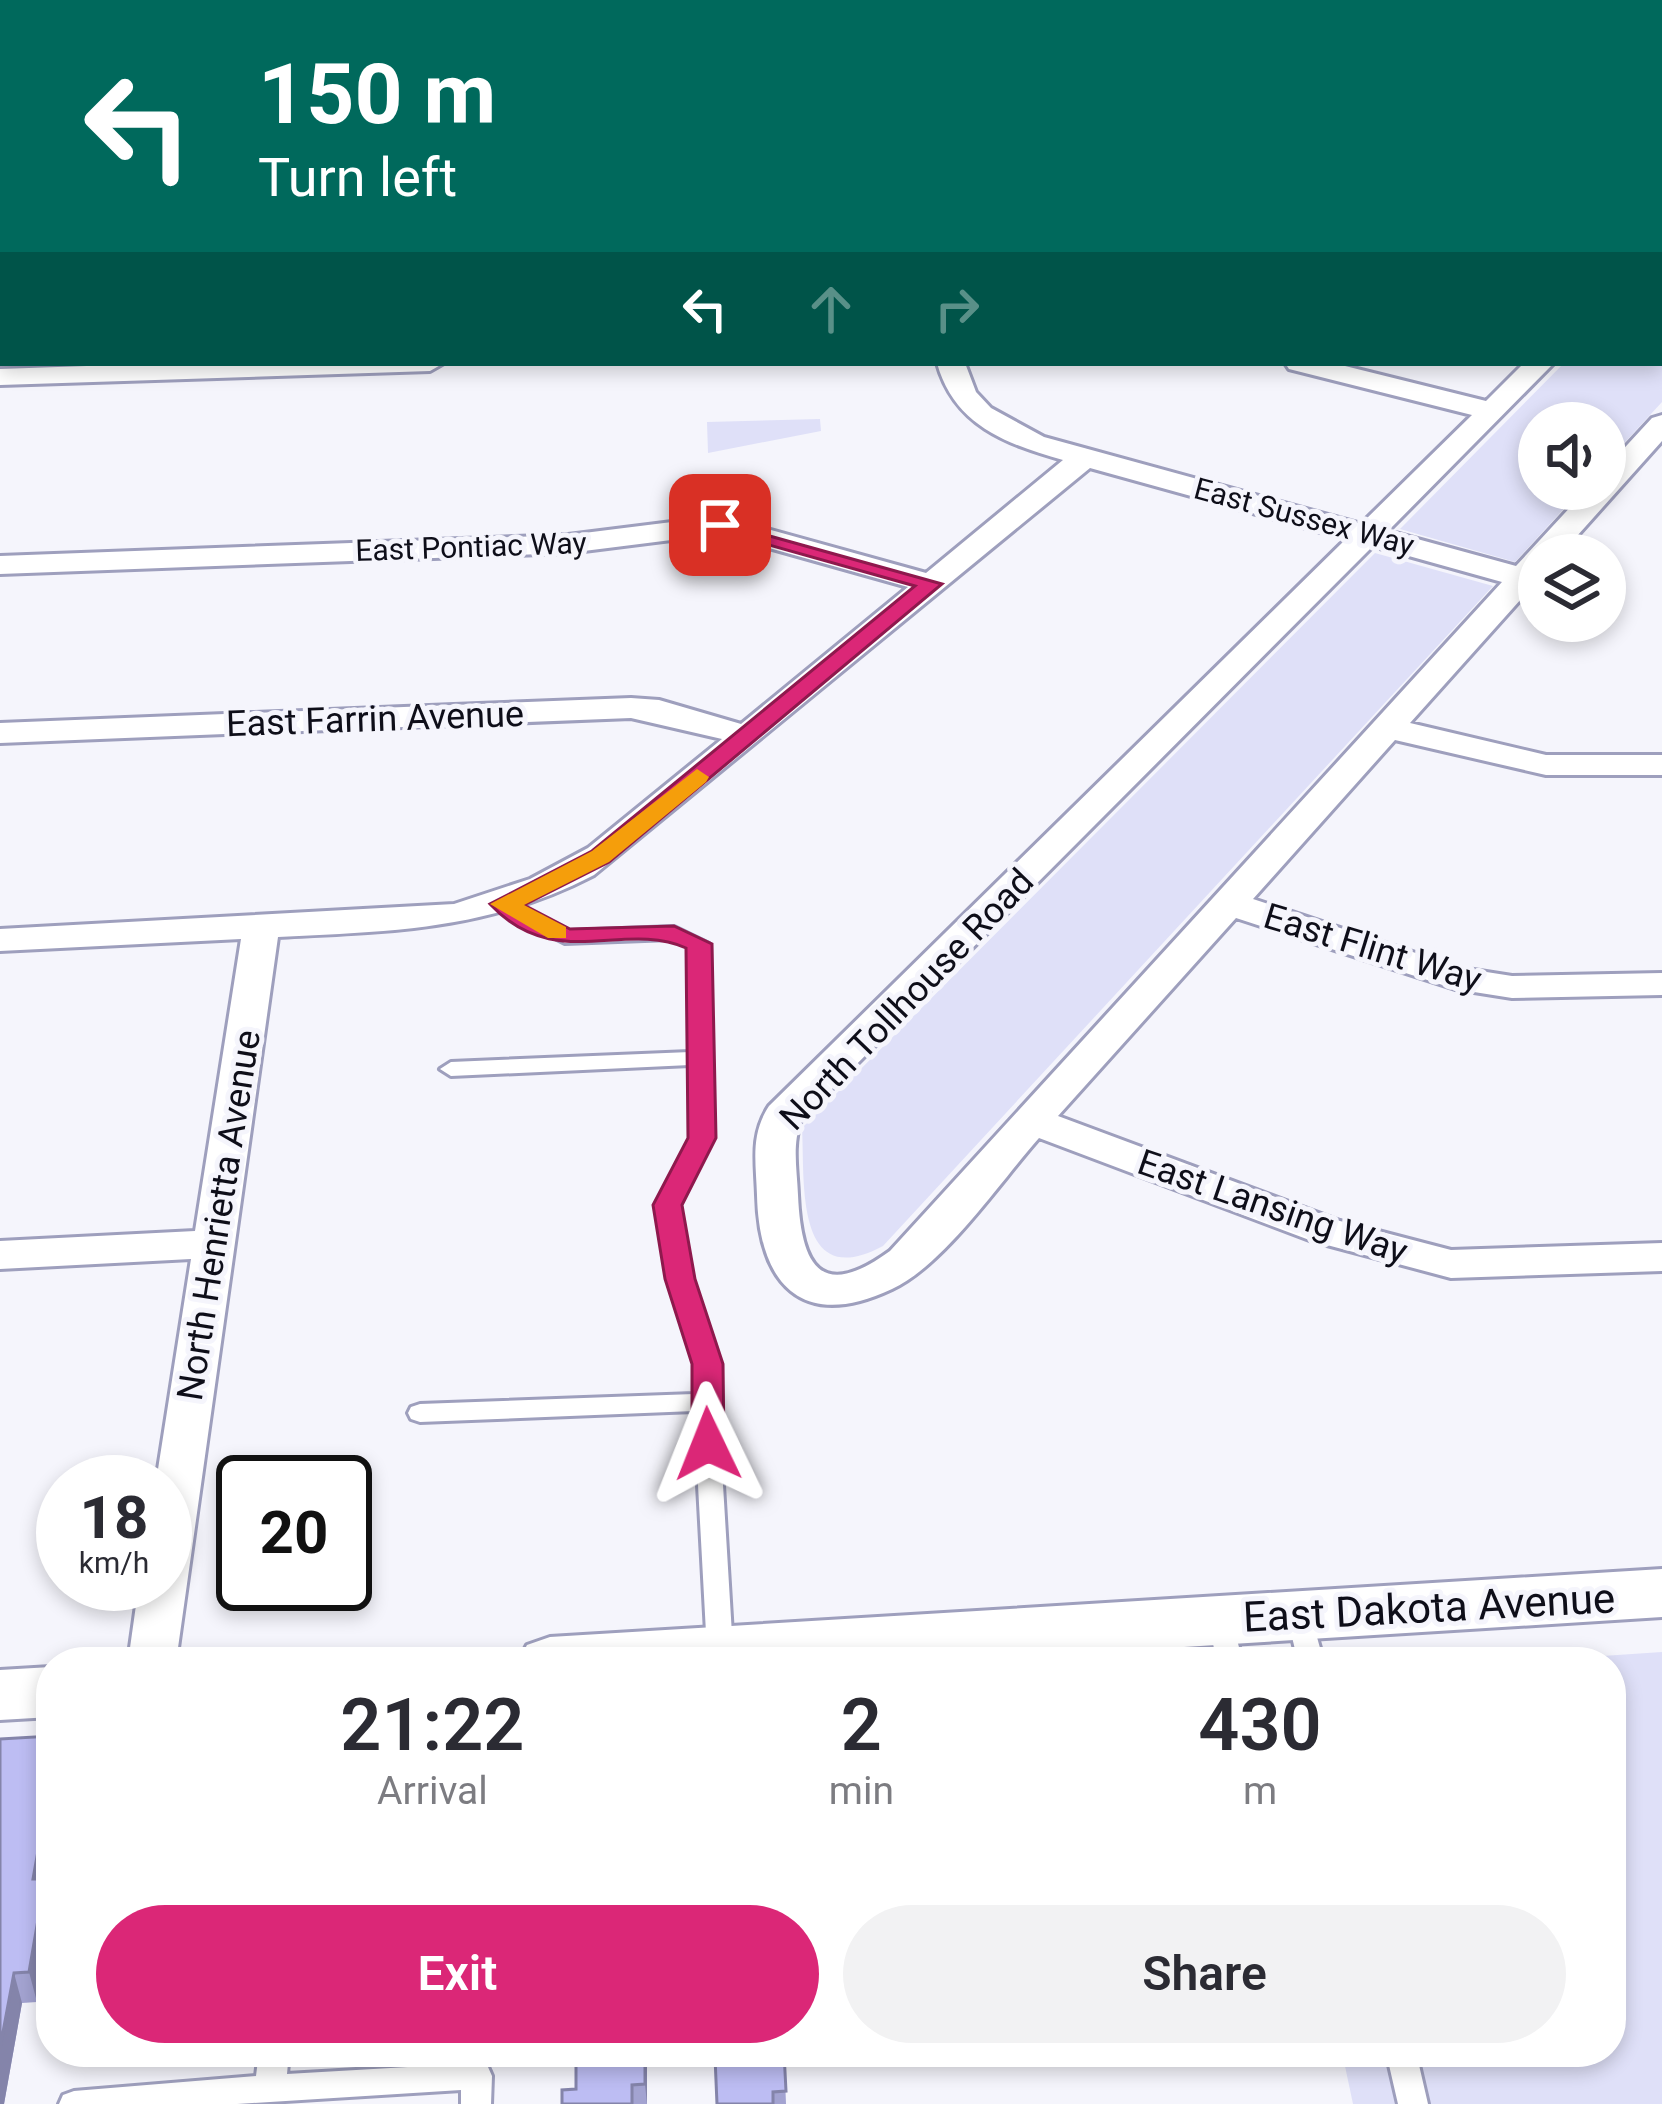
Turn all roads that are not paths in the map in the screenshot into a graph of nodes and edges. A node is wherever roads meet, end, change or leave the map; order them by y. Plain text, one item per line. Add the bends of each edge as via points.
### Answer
1 (325, 366) edge
2 (952, 366) edge
3 (1311, 366) edge
4 (1537, 366) edge
5 (0, 377) edge
6 (1492, 410) junction
7 (1662, 424) edge
8 (1084, 457) junction
9 (1626, 464) edge
10 (1584, 510) edge
11 (1562, 534) edge
12 (1371, 536) junction
13 (1518, 561) edge
14 (0, 565) edge
15 (1518, 583) edge
16 (932, 584) junction
17 (1389, 728) junction
18 (0, 733) edge
19 (746, 736) junction
20 (1662, 765) edge
21 (1228, 903) junction
22 (503, 904) junction
23 (261, 929) junction
24 (0, 940) edge
25 (1662, 983) edge
26 (703, 1058) junction
27 (451, 1069) dead end
28 (1033, 1121) junction
29 (212, 1244) junction
30 (0, 1255) edge
31 (1662, 1257) edge
32 (706, 1402) junction
33 (420, 1413) dead end
34 (182, 1455) edge
35 (1662, 1593) edge
36 (160, 1611) edge
37 (1306, 1639) edge
38 (1225, 1641) edge
39 (154, 1647) edge
40 (720, 1647) edge
41 (1022, 1647) edge
42 (36, 1693) edge
43 (0, 1695) edge
44 (272, 2067) edge
45 (1404, 2067) edge
46 (270, 2088) junction
47 (74, 2104) edge
48 (476, 2104) edge
49 (1413, 2104) edge

1 - 5 street
2 - 8 street, East Sussex Way via 962,399 995,426
3 - 6 street
4 - 6 street, North Tollhouse Road
6 - 12 street, North Tollhouse Road
7 - 9 street, North Tollhouse Road
8 - 12 street, East Sussex Way
8 - 16 street
10 - 11 street, North Tollhouse Road
12 - 13 street, East Sussex Way
12 - 28 street, North Tollhouse Road via 783,1115 772,1136 781,1247 809,1284 828,1291 884,1279
14 - 16 street, East Pontiac Way via 568,544 720,525
15 - 17 street, North Tollhouse Road
16 - 19 street
17 - 20 street via 1546,766
17 - 21 street, North Tollhouse Road
18 - 19 street, East Farrin Avenue via 631,708
19 - 22 street via 601,856
21 - 25 street, East Flint Way via 1455,978 1531,987
21 - 28 street, North Tollhouse Road
22 - 23 street via 441,918
22 - 26 lane via 565,937 674,933 699,944
23 - 24 street
23 - 29 street, North Henrietta Avenue
26 - 27 lane
26 - 32 lane via 702,1138 668,1205 707,1364
28 - 31 street, East Lansing Way via 1327,1231 1450,1264
29 - 30 street
29 - 34 street, North Henrietta Avenue
32 - 33 lane
32 - 40 lane
35 - 37 street, East Dakota Avenue
36 - 39 street
37 - 38 street, East Dakota Avenue
38 - 41 street, East Dakota Avenue
42 - 43 street
44 - 46 lane
45 - 49 lane
46 - 47 lane
46 - 48 lane via 478,2076

